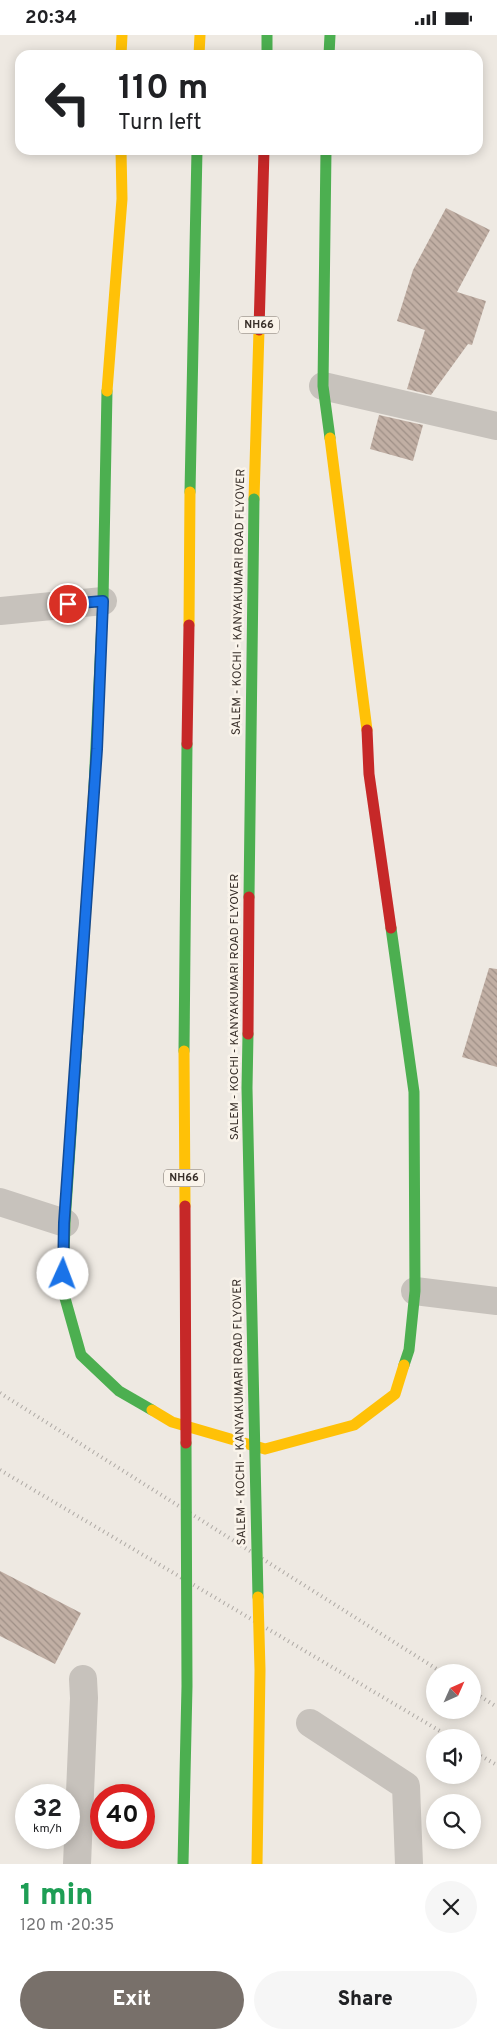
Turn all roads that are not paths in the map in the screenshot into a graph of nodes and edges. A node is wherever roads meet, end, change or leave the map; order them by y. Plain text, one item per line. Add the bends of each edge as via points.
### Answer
1 (122, 35) edge
2 (200, 35) edge
3 (267, 35) edge
4 (330, 35) edge
5 (121, 50) edge
6 (199, 50) edge
7 (267, 50) edge
8 (329, 50) edge
9 (121, 155) edge
10 (197, 155) edge
11 (264, 155) edge
12 (326, 155) edge
13 (323, 386) junction
14 (497, 426) edge
15 (103, 601) junction
16 (0, 611) edge
17 (0, 1202) edge
18 (64, 1223) junction
19 (415, 1291) junction
20 (497, 1301) edge
21 (83, 1679) dead end
22 (310, 1723) dead end
23 (77, 1864) edge
24 (183, 1864) edge
25 (257, 1864) edge
26 (409, 1864) edge

1 - 5 main road
2 - 6 main road
3 - 7 main road
4 - 8 main road
9 - 15 main road via 122,199 106,402
10 - 24 main road, NH66, bridge via 184,1070 187,1687
11 - 25 main road, SALEM - KOCHI - KANYAKUMARI ROAD FLYOVER / NH66, bridge via 254,499 247,1088 260,1670
12 - 13 main road
13 - 14 street
13 - 19 main road via 368,736 369,774 414,1092
15 - 16 street
15 - 18 main road via 97,749
17 - 18 street
18 - 19 main road via 62,1291 82,1355 119,1391 172,1422 264,1449 354,1425 395,1394 409,1350
19 - 20 street
21 - 23 street
22 - 26 street via 406,1787

